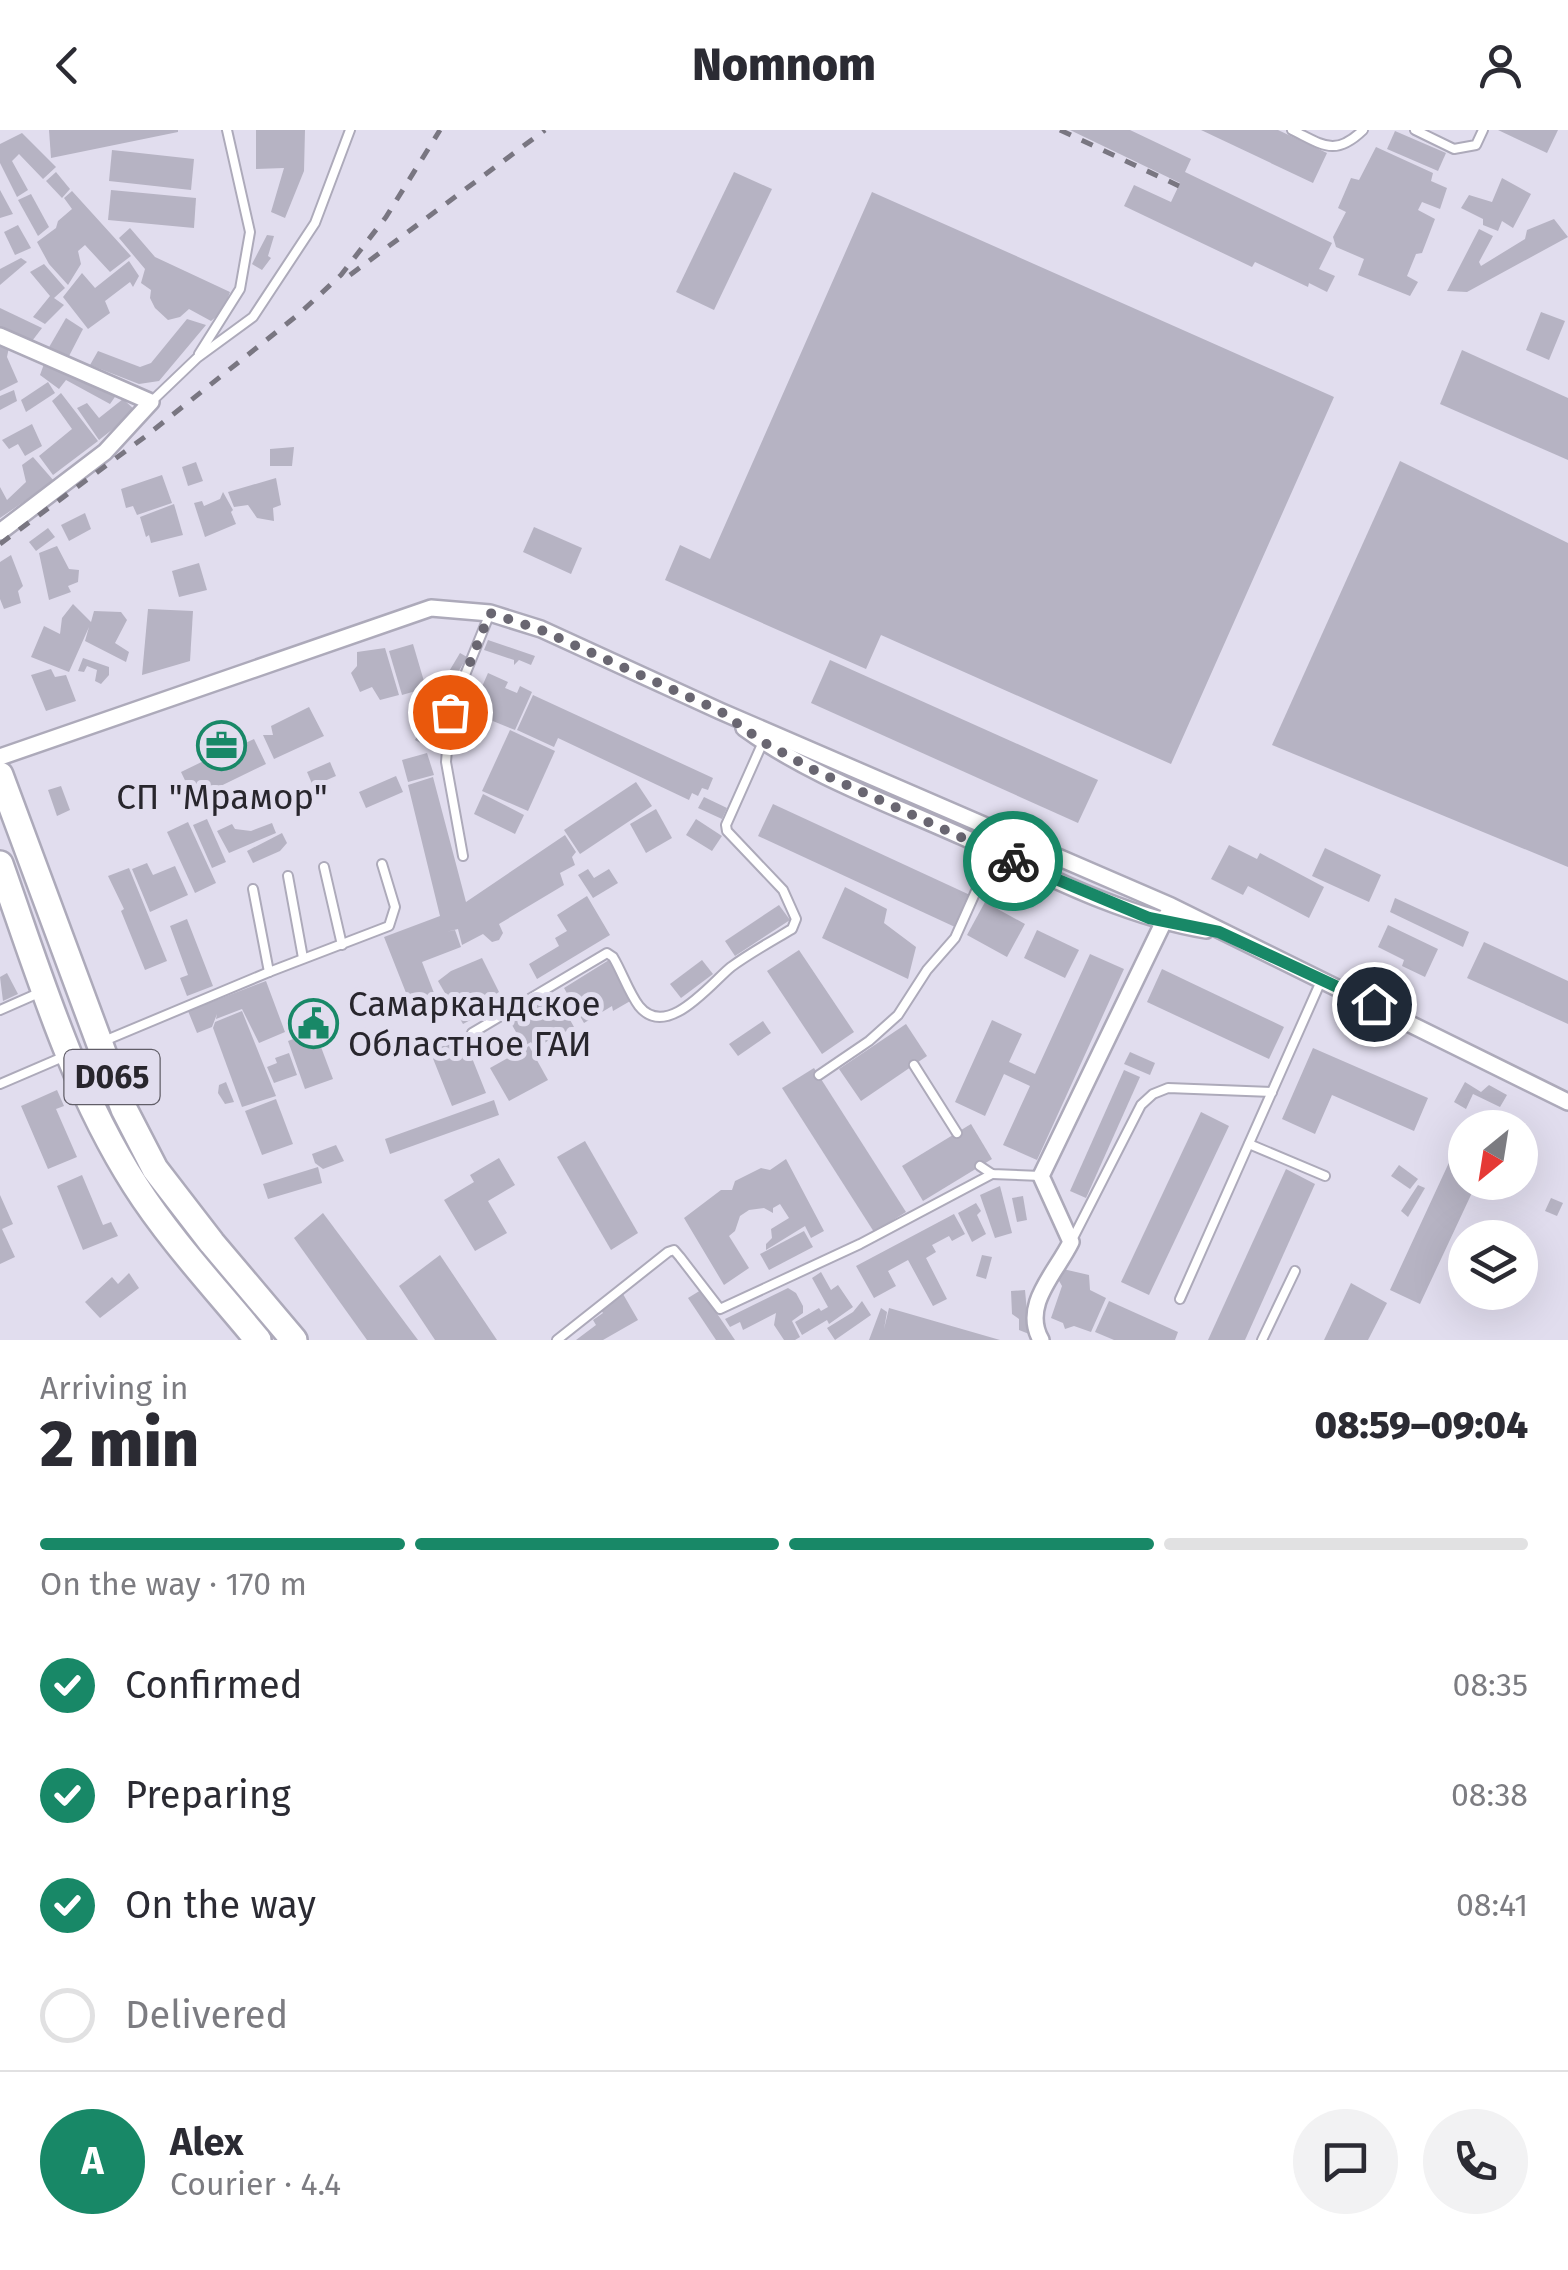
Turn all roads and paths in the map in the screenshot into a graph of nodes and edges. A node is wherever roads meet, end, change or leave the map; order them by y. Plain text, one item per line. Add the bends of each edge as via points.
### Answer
1 (227, 130) edge
2 (350, 130) edge
3 (1292, 130) edge
4 (1363, 130) edge
5 (1415, 130) edge
6 (1483, 130) edge
7 (0, 336) edge
8 (197, 358) junction
9 (152, 402) junction
10 (0, 532) edge
11 (490, 613) junction
12 (720, 711) junction
13 (763, 742) junction
14 (0, 756) edge
15 (0, 775) edge
16 (993, 853) junction
17 (463, 856) dead end
18 (0, 864) edge
19 (382, 864) dead end
20 (324, 867) dead end
21 (288, 876) dead end
22 (253, 890) dead end
23 (1167, 914) junction
24 (342, 945) junction
25 (303, 958) junction
26 (269, 972) junction
27 (1321, 981) junction
28 (46, 991) junction
29 (0, 1010) edge
30 (472, 1032) dead end
31 (100, 1043) junction
32 (67, 1056) junction
33 (914, 1066) dead end
34 (818, 1075) dead end
35 (0, 1084) edge
36 (1272, 1092) junction
37 (1568, 1102) edge
38 (957, 1133) dead end
39 (1249, 1144) junction
40 (980, 1166) dead end
41 (992, 1174) junction
42 (1040, 1176) junction
43 (1325, 1176) dead end
44 (1072, 1242) junction
45 (1295, 1270) dead end
46 (1180, 1299) dead end
47 (258, 1340) edge
48 (294, 1340) edge
49 (557, 1340) edge
50 (1041, 1340) edge
51 (1262, 1340) edge

1 - 8 lane via 250,232 240,288
2 - 8 lane via 315,223 263,301
3 - 4 lane via 1336,148
5 - 6 lane via 1454,149 1476,146
7 - 9 street
8 - 9 lane
9 - 10 street via 105,452
11 - 12 street
11 - 14 street via 431,608
11 - 17 lane via 450,712 446,762
12 - 13 street
12 - 23 street
13 - 16 street
13 - 30 lane via 726,831 783,890 794,908 792,929 730,968 685,1009 667,1015 640,1008 607,953
15 - 31 main road, D065
16 - 23 street
16 - 34 lane via 955,938 887,1032
18 - 28 main road, D065
19 - 24 lane via 395,906 389,926
20 - 24 lane
21 - 25 lane
22 - 26 lane
23 - 27 street
23 - 42 street
24 - 25 lane
25 - 26 lane
26 - 31 lane
27 - 36 lane
27 - 37 street
28 - 29 lane
28 - 32 main road, D065
31 - 48 main road, D065 via 156,1169
32 - 35 lane
32 - 47 main road, D065 via 137,1188
33 - 38 lane
36 - 39 lane
36 - 44 lane via 1168,1088 1153,1094
39 - 43 lane
39 - 46 lane
40 - 41 lane
41 - 42 lane
41 - 49 lane via 720,1309 674,1250 668,1252
42 - 44 street
44 - 50 street via 1038,1295 1032,1322
45 - 51 lane

